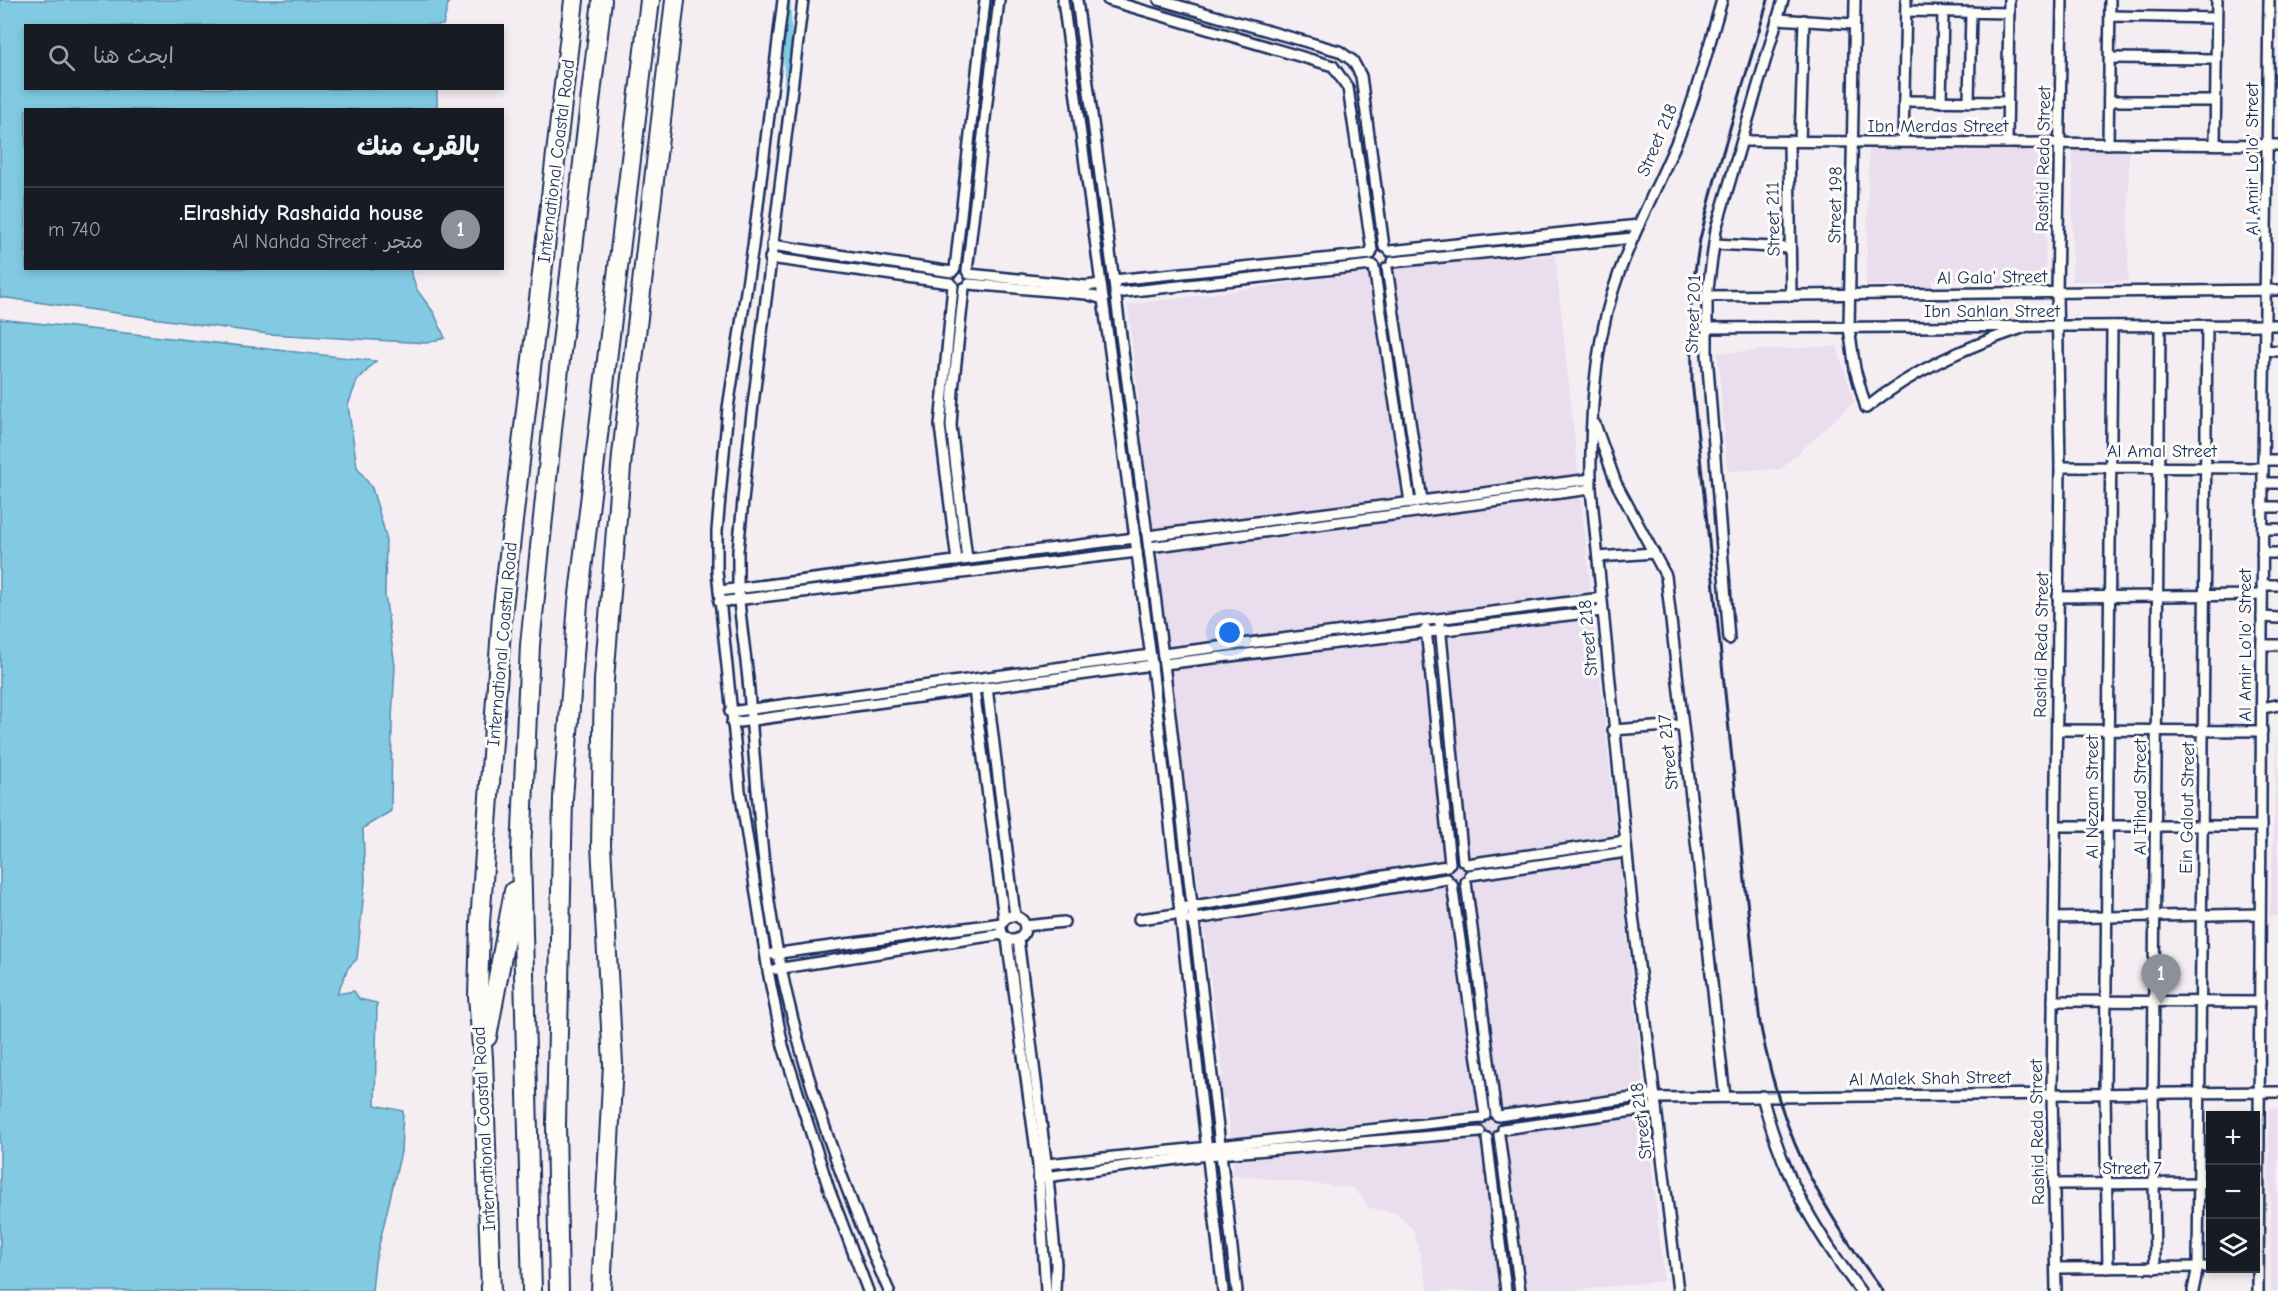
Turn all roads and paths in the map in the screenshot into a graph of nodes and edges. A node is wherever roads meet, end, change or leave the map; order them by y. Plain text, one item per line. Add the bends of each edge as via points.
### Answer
1 (574, 0) edge
2 (602, 0) edge
3 (650, 0) edge
4 (675, 0) edge
5 (783, 0) edge
6 (803, 0) edge
7 (985, 0) edge
8 (999, 0) edge
9 (1063, 0) edge
10 (1077, 0) edge
11 (1108, 0) edge
12 (1159, 0) edge
13 (1722, 0) edge
14 (1783, 0) edge
15 (1855, 0) edge
16 (1906, 0) edge
17 (2009, 0) edge
18 (2062, 0) edge
19 (2110, 0) edge
20 (2217, 0) edge
21 (2269, 0) edge
22 (1906, 11) junction
23 (1943, 12) junction
24 (1971, 12) junction
25 (2009, 13) junction
26 (2110, 16) junction
27 (1777, 18) junction
28 (2216, 18) junction
29 (1804, 20) junction
30 (1854, 24) junction
31 (2110, 58) junction
32 (2216, 59) junction
33 (2273, 59) edge
34 (1904, 101) junction
35 (2109, 101) junction
36 (2215, 101) junction
37 (1941, 102) junction
38 (1969, 102) junction
39 (2007, 102) junction
40 (1742, 141) junction
41 (1789, 141) junction
42 (1800, 141) junction
43 (1852, 141) junction
44 (1903, 142) junction
45 (2007, 143) junction
46 (2060, 143) junction
47 (2108, 144) junction
48 (2215, 144) junction
49 (2273, 145) edge
50 (1639, 225) junction
51 (1633, 238) junction
52 (1095, 240) junction
53 (1109, 243) junction
54 (1714, 244) junction
55 (772, 245) junction
56 (1790, 248) junction
57 (1387, 249) junction
58 (1371, 252) junction
59 (770, 258) junction
60 (1390, 265) junction
61 (1373, 266) junction
62 (952, 278) junction
63 (967, 279) junction
64 (1114, 280) junction
65 (1101, 284) junction
66 (2267, 290) junction
67 (2278, 290) edge
68 (1115, 293) junction
69 (2057, 293) junction
70 (1707, 296) junction
71 (1791, 296) junction
72 (1850, 296) junction
73 (1103, 299) junction
74 (2160, 325) junction
75 (2207, 325) junction
76 (2266, 325) junction
77 (2278, 325) edge
78 (2112, 326) junction
79 (2025, 327) junction
80 (2057, 327) junction
81 (1706, 328) junction
82 (1849, 328) junction
83 (2265, 350) junction
84 (2278, 351) edge
85 (1593, 419) junction
86 (2278, 460) edge
87 (2263, 464) junction
88 (2060, 467) junction
89 (2110, 467) junction
90 (2158, 468) junction
91 (2205, 468) junction
92 (2263, 483) junction
93 (2278, 483) edge
94 (1591, 484) junction
95 (1422, 501) junction
96 (1460, 501) junction
97 (1410, 502) junction
98 (2263, 507) junction
99 (2278, 507) edge
100 (1338, 511) junction
101 (1340, 522) junction
102 (2263, 529) junction
103 (2278, 529) edge
104 (1148, 536) junction
105 (1135, 538) junction
106 (1149, 547) junction
107 (1137, 552) junction
108 (1654, 553) junction
109 (2262, 553) junction
110 (2278, 553) edge
111 (1598, 556) junction
112 (967, 559) junction
113 (957, 561) junction
114 (2278, 585) edge
115 (738, 588) junction
116 (2262, 590) junction
117 (719, 591) junction
118 (2205, 596) junction
119 (2058, 597) junction
120 (2109, 597) junction
121 (2157, 597) junction
122 (1601, 598) junction
123 (738, 600) junction
124 (719, 602) junction
125 (1602, 611) junction
126 (2262, 617) junction
127 (2278, 618) edge
128 (1439, 619) junction
129 (1425, 620) junction
130 (1359, 629) junction
131 (1441, 631) junction
132 (1426, 633) junction
133 (1729, 639) dead end
134 (1360, 640) junction
135 (2262, 645) junction
136 (2278, 645) edge
137 (1164, 659) junction
138 (1151, 660) junction
139 (987, 687) junction
140 (974, 689) junction
141 (2278, 705) edge
142 (2262, 708) junction
143 (749, 710) junction
144 (730, 712) junction
145 (750, 721) junction
146 (732, 723) junction
147 (1681, 725) junction
148 (1613, 730) junction
149 (2057, 730) junction
150 (2108, 730) junction
151 (2156, 731) junction
152 (2262, 731) junction
153 (2205, 732) junction
154 (2057, 826) junction
155 (2108, 826) junction
156 (2261, 826) junction
157 (2157, 827) junction
158 (2202, 827) junction
159 (1625, 841) junction
160 (1626, 852) junction
161 (521, 854) junction
162 (1465, 863) junction
163 (1449, 864) junction
164 (1468, 879) junction
165 (1450, 882) junction
166 (1195, 912) junction
167 (1180, 914) junction
168 (2260, 915) junction
169 (1015, 916) junction
170 (2201, 916) junction
171 (2155, 917) junction
172 (2055, 918) junction
173 (2107, 918) junction
174 (1139, 919) dead end
175 (1003, 921) junction
176 (1064, 922) dead end
177 (1025, 926) junction
178 (1005, 936) junction
179 (1018, 939) junction
180 (778, 954) junction
181 (766, 956) junction
182 (782, 969) junction
183 (768, 971) junction
184 (2053, 1001) junction
185 (2106, 1002) junction
186 (2154, 1002) junction
187 (2260, 1002) junction
188 (2199, 1003) junction
189 (483, 1058) junction
190 (2153, 1092) junction
191 (2199, 1092) junction
192 (2259, 1092) junction
193 (2278, 1092) edge
194 (2052, 1093) junction
195 (2105, 1093) junction
196 (1762, 1096) junction
197 (1725, 1097) junction
198 (1655, 1101) junction
199 (1497, 1115) junction
200 (1483, 1116) junction
201 (1501, 1132) junction
202 (1484, 1135) junction
203 (1221, 1149) junction
204 (1207, 1150) junction
205 (1042, 1164) junction
206 (2257, 1165) edge
207 (1048, 1177) junction
208 (1038, 1178) junction
209 (2199, 1183) junction
210 (2206, 1183) edge
211 (2054, 1184) junction
212 (2107, 1184) junction
213 (2155, 1185) junction
214 (2198, 1266) junction
215 (2206, 1267) edge
216 (2056, 1268) junction
217 (2108, 1268) junction
218 (2155, 1268) junction
219 (2257, 1273) edge
220 (491, 1291) edge
221 (532, 1291) edge
222 (559, 1291) edge
223 (602, 1291) edge
224 (868, 1291) edge
225 (889, 1291) edge
226 (1046, 1291) edge
227 (1055, 1291) edge
228 (1223, 1291) edge
229 (1237, 1291) edge
230 (1506, 1291) edge
231 (1520, 1291) edge
232 (1678, 1291) edge
233 (1860, 1291) edge
234 (2056, 1291) edge
235 (2193, 1291) edge
236 (2258, 1291) edge

1 - 189 highway, International Coastal Road via 502,615 478,964
2 - 161 highway, International Coastal Road via 530,645
3 - 222 highway via 578,603 563,798 556,1124
4 - 223 highway via 622,455 603,690 601,845 613,1074
5 - 117 street via 753,246 728,408 717,531
6 - 55 street
7 - 62 street
8 - 63 street
9 - 52 street
10 - 53 street
11 - 58 street via 1333,66 1348,88
12 - 57 street via 1340,51 1353,61 1361,76
13 - 50 street, Street 218 via 1687,115
14 - 27 street, Street 201
15 - 30 street, Street 198
16 - 22 street
17 - 25 street
18 - 46 street, Rashid Reda Street
19 - 26 street
20 - 28 street
21 - 33 street, Al Amir Lo'lo' Street
22 - 23 street
22 - 34 street
23 - 24 street
23 - 37 street
24 - 25 street
24 - 38 street
25 - 39 street
26 - 28 street
26 - 31 street
27 - 29 street
27 - 40 street, Street 201
28 - 32 street
29 - 30 street
29 - 42 street
30 - 43 street, Street 198
31 - 32 street
31 - 35 street
32 - 36 street
33 - 49 street, Al Amir Lo'lo' Street
34 - 37 street
34 - 44 street
35 - 36 street
35 - 47 street
36 - 48 street
37 - 38 street
38 - 39 street
39 - 45 street
40 - 41 street, Ibn Merdas Street
40 - 54 street, Street 201
41 - 42 street, Ibn Merdas Street
41 - 56 street, Street 211
42 - 43 street, Ibn Merdas Street
43 - 44 street, Ibn Merdas Street
43 - 72 street, Street 198
44 - 45 street, Ibn Merdas Street
45 - 46 street, Ibn Merdas Street
46 - 47 street, Ibn Merdas Street
46 - 69 street, Rashid Reda Street
47 - 48 street, Ibn Merdas Street
48 - 49 street, Ibn Merdas Street
49 - 66 street, Al Amir Lo'lo' Street
50 - 51 street, Street 218
50 - 57 street
51 - 60 street
51 - 85 street, Street 218 via 1605,322
52 - 53 street
52 - 65 street
53 - 64 street
54 - 56 street
54 - 70 street, Street 201
55 - 59 street
55 - 62 street
56 - 71 street, Street 211
57 - 58 street
57 - 60 street
58 - 61 street
58 - 64 street
59 - 62 street
59 - 115 street via 739,532
60 - 61 street
60 - 95 street
61 - 68 street
61 - 97 street
62 - 63 street
62 - 63 street
62 - 113 street via 940,426
63 - 65 street
63 - 73 street
63 - 112 street via 951,426
64 - 68 street
65 - 73 street
66 - 67 street, Al Gala' Street
66 - 69 street, Al Gala' Street
66 - 76 street, Al Amir Lo'lo' Street
68 - 104 street
69 - 72 street, Al Gala' Street
69 - 80 street, Rashid Reda Street
70 - 71 street, Al Gala' Street
70 - 81 street, Street 201
71 - 72 street, Al Gala' Street
72 - 82 street, Street 198
73 - 105 street
74 - 75 street, Ibn Sahlan Street
74 - 78 street, Ibn Sahlan Street
74 - 90 street, Al Itihad Street
75 - 76 street, Ibn Sahlan Street
75 - 91 street, Ein Galout Street
76 - 77 street, Ibn Sahlan Street
76 - 83 street, Al Amir Lo'lo' Street
78 - 80 street, Ibn Sahlan Street
78 - 89 street, Al Nezam Street
79 - 80 street, Ibn Sahlan Street
79 - 82 street, Ibn Sahlan Street
79 - 82 street, Street 198 via 1941,359 1866,408
80 - 88 street, Rashid Reda Street
81 - 82 street, Ibn Sahlan Street
81 - 133 street, Street 201
83 - 84 street
83 - 87 street, Al Amir Lo'lo' Street
85 - 94 street, Street 218
85 - 108 street, Street 217 via 1613,476
86 - 87 street, Al Amal Street
87 - 91 street, Al Amal Street
87 - 92 street, Al Amir Lo'lo' Street
88 - 89 street, Al Amal Street
88 - 119 street, Rashid Reda Street
89 - 90 street, Al Amal Street
89 - 120 street, Al Nezam Street
90 - 91 street, Al Amal Street
90 - 121 street, Al Itihad Street
91 - 118 street, Ein Galout Street
92 - 93 street
92 - 98 street, Al Amir Lo'lo' Street
94 - 96 street
94 - 111 street, Street 218
95 - 96 street
95 - 97 street
96 - 101 street
97 - 100 street
98 - 99 street
98 - 102 street, Al Amir Lo'lo' Street
100 - 101 street
100 - 104 street
101 - 106 street
102 - 103 street
102 - 109 street, Al Amir Lo'lo' Street
104 - 106 street
105 - 107 street
105 - 112 street
106 - 137 street
107 - 123 street
107 - 138 street
108 - 111 street
108 - 147 street, Street 217 via 1666,576
109 - 110 street
109 - 116 street, Al Amir Lo'lo' Street
111 - 122 street, Street 218
112 - 113 street
113 - 115 street
114 - 116 street
115 - 117 street
115 - 123 street
116 - 118 street
116 - 126 street, Al Amir Lo'lo' Street
117 - 124 street
118 - 121 street
118 - 153 street, Ein Galout Street
119 - 120 street
119 - 149 street, Rashid Reda Street
120 - 121 street
120 - 150 street, Al Nezam Street
121 - 151 street, Al Itihad Street
122 - 125 street, Street 218
122 - 128 street
123 - 124 street
123 - 143 street
124 - 144 street
125 - 131 street
125 - 148 street, Street 218
126 - 127 street
126 - 135 street, Al Amir Lo'lo' Street
128 - 129 street
128 - 131 street
129 - 130 street
129 - 132 street
130 - 134 street
130 - 137 street
131 - 132 street
131 - 162 street
132 - 134 street
132 - 163 street
134 - 137 street
135 - 136 street
135 - 142 street, Al Amir Lo'lo' Street
137 - 166 street
138 - 139 street
138 - 143 street
138 - 167 street
139 - 140 street
139 - 169 street
140 - 145 street
140 - 175 street
141 - 142 street
142 - 152 street, Al Amir Lo'lo' Street
143 - 144 street
143 - 145 street
144 - 146 street
145 - 146 street
145 - 180 street
146 - 181 street
147 - 148 street
147 - 197 street, Street 217
148 - 159 street, Street 218
149 - 150 street
149 - 154 street, Rashid Reda Street
150 - 151 street
150 - 155 street, Al Nezam Street
151 - 153 street
151 - 157 street, Al Itihad Street
152 - 153 street
152 - 156 street, Al Amir Lo'lo' Street
153 - 158 street, Ein Galout Street
154 - 155 street
154 - 172 street, Rashid Reda Street
155 - 157 street
155 - 173 street, Al Nezam Street
156 - 158 street
156 - 168 street, Al Amir Lo'lo' Street
157 - 158 street
157 - 171 street, Al Itihad Street
158 - 170 street, Ein Galout Street
159 - 160 street, Street 218
159 - 162 street
160 - 164 street
160 - 198 street, Street 218
161 - 189 highway
161 - 221 highway, International Coastal Road
162 - 163 street
162 - 164 street
163 - 165 street
163 - 166 street
164 - 165 street
164 - 199 street
165 - 166 street
165 - 200 street
166 - 167 street
166 - 203 street
167 - 174 street
167 - 204 street
168 - 170 street
168 - 187 street, Al Amir Lo'lo' Street
169 - 175 street
169 - 177 street
170 - 171 street
170 - 188 street, Ein Galout Street
171 - 173 street
171 - 186 street, Al Itihad Street
172 - 173 street
172 - 184 street, Rashid Reda Street
173 - 185 street, Al Nezam Street
175 - 178 street
175 - 180 street
176 - 177 street
177 - 179 street
178 - 179 street
178 - 182 street
178 - 205 street
179 - 205 street
180 - 181 street
180 - 182 street
181 - 183 street
182 - 183 street
182 - 225 street via 820,1112
183 - 224 street via 783,1046 804,1117
184 - 185 street
184 - 194 street, Rashid Reda Street
185 - 186 street
185 - 195 street, Al Nezam Street
186 - 188 street
186 - 190 street, Al Itihad Street
187 - 188 street
187 - 192 street, Al Amir Lo'lo' Street
188 - 191 street, Ein Galout Street
189 - 220 highway, International Coastal Road
190 - 191 street, Al Malek Shah Street
190 - 195 street, Al Malek Shah Street
190 - 213 street, Al Itihad Street
191 - 192 street, Al Malek Shah Street
191 - 209 street, Ein Galout Street
192 - 193 street, Al Malek Shah Street
192 - 206 street, Al Amir Lo'lo' Street
194 - 195 street, Al Malek Shah Street
194 - 196 street, Al Malek Shah Street
194 - 211 street, Rashid Reda Street
195 - 212 street, Al Nezam Street
196 - 197 street, Al Malek Shah Street
196 - 233 street via 1799,1201
197 - 198 street, Al Malek Shah Street
198 - 199 street
198 - 201 street
198 - 232 street, Street 218
199 - 200 street
199 - 201 street via 1502,1121
200 - 202 street via 1478,1126
200 - 203 street
201 - 202 street
201 - 231 street
202 - 203 street
202 - 230 street
203 - 204 street
203 - 229 street
204 - 205 street
204 - 207 street
204 - 228 street
205 - 207 street
205 - 208 street
207 - 208 street
207 - 227 street
208 - 226 street
209 - 210 street, Street 7
209 - 213 street, Street 7
209 - 214 street, Ein Galout Street
211 - 212 street, Street 7
211 - 216 street, Rashid Reda Street
212 - 213 street, Street 7
212 - 217 street, Al Nezam Street
213 - 218 street, Al Itihad Street
214 - 215 street
214 - 218 street
214 - 235 street, Ein Galout Street
216 - 217 street
216 - 234 street, Rashid Reda Street
217 - 218 street
219 - 236 street, Al Amir Lo'lo' Street

